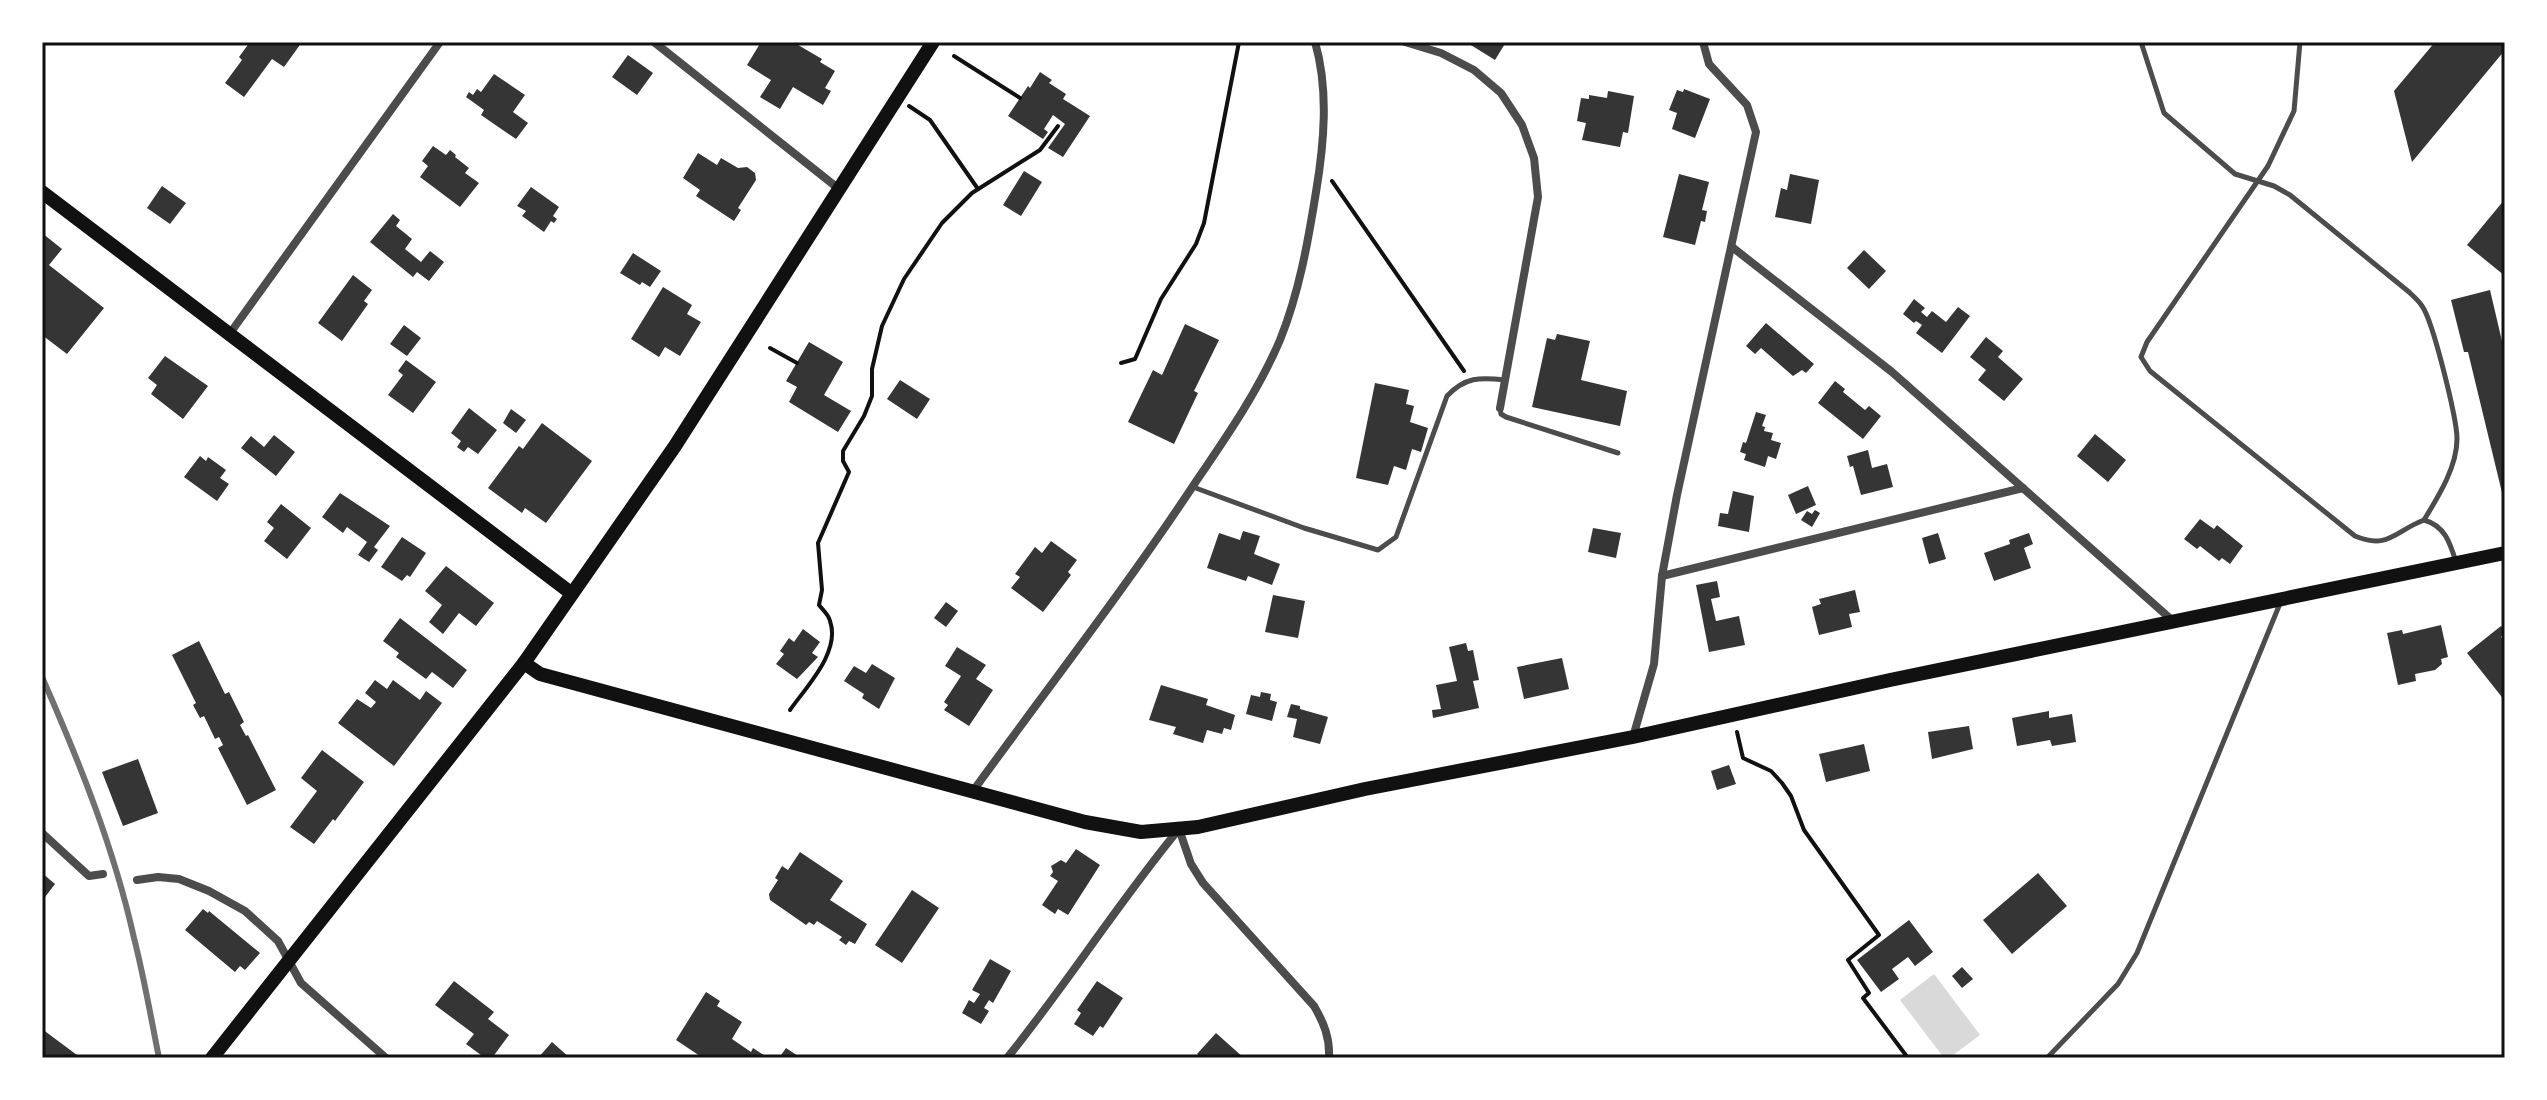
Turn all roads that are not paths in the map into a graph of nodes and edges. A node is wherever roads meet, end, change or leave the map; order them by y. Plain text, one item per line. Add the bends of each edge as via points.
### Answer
1 (440, 42) edge
2 (654, 42) edge
3 (933, 42) edge
4 (1315, 42) edge
5 (1405, 42) edge
6 (1703, 42) edge
7 (2141, 42) edge
8 (2300, 42) edge
9 (2257, 181) junction
10 (839, 189) junction
11 (42, 192) edge
12 (1732, 247) junction
13 (228, 336) junction
14 (1505, 380) junction
15 (1500, 408) joint
16 (1618, 453) dead end
17 (1193, 487) junction
18 (2023, 488) junction
19 (2424, 520) junction
20 (2505, 553) edge
21 (2456, 563) junction
22 (1662, 576) junction
23 (571, 593) junction
24 (2282, 598) junction
25 (2173, 621) junction
26 (524, 663) junction
27 (1633, 737) junction
28 (973, 791) junction
29 (1179, 829) junction
30 (42, 833) edge
31 (103, 874) dead end
32 (137, 880) dead end
33 (288, 959) junction
34 (212, 1058) edge
35 (386, 1058) edge
36 (1007, 1058) edge
37 (1329, 1058) edge
38 (2047, 1058) edge

1 - 13 street
2 - 10 street
3 - 10 main road
4 - 17 street via 1323,100 1319,175 1299,279 1280,339 1241,414
5 - 14 street via 1474,70 1501,93 1522,125 1534,158 1538,197
6 - 12 street via 1709,64 1747,105 1756,132
7 - 9 lane via 2164,113 2235,174
8 - 9 lane via 2294,111
9 - 19 lane via 2290,195 2423,306 2457,440 2451,466
9 - 19 lane via 2141,357 2150,371 2355,536 2382,542
10 - 23 main road via 675,446
11 - 13 main road
12 - 18 street via 1892,372
12 - 22 street
13 - 23 main road
14 - 15 street
14 - 17 lane via 1479,377 1460,383 1447,396 1396,537 1378,550
15 - 16 lane via 1506,417
17 - 28 street
18 - 22 street
18 - 25 street
19 - 21 lane via 2449,538
20 - 21 main road
21 - 24 main road
22 - 27 street via 1654,664
23 - 26 main road
24 - 25 main road
24 - 38 lane via 2137,953 2118,984
25 - 27 main road
26 - 28 main road via 540,674
26 - 33 main road
27 - 29 main road
28 - 29 main road via 1085,822 1141,832
29 - 36 street
29 - 37 street via 1203,883 1314,1006 1324,1024
30 - 31 street via 89,876
32 - 33 street via 179,879 209,891 266,928
33 - 34 main road
33 - 35 street via 301,983

